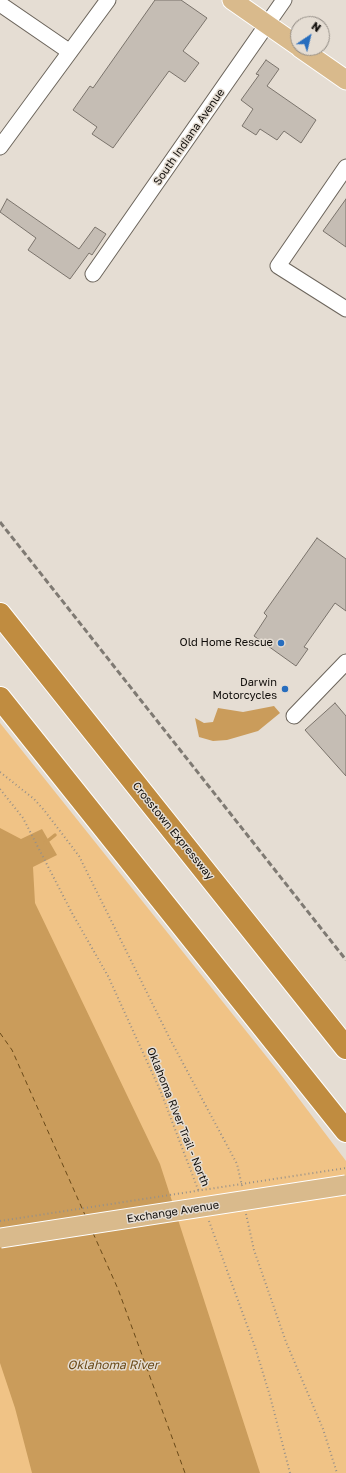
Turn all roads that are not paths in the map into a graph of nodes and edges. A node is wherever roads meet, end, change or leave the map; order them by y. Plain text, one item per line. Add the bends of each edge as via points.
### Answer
1 (108, 0) edge
2 (232, 0) edge
3 (284, 0) edge
4 (0, 4) edge
5 (267, 25) junction
6 (290, 41) edge
7 (70, 52) junction
8 (312, 56) edge
9 (346, 80) edge
10 (0, 147) edge
11 (346, 167) edge
12 (93, 274) dead end
13 (346, 309) edge
14 (0, 614) edge
15 (345, 666) edge
16 (0, 698) edge
17 (294, 716) dead end
18 (346, 1048) edge
19 (346, 1131) edge
20 (346, 1186) edge
21 (0, 1238) edge

1 - 7 street
2 - 5 main road
3 - 5 street, South Indiana Avenue
4 - 7 street
5 - 6 main road
5 - 12 street, South Indiana Avenue
7 - 10 street
8 - 9 main road
11 - 13 street via 278,266
14 - 18 highway, Crosstown Expressway
15 - 17 street
16 - 19 highway
20 - 21 main road, Exchange Avenue, bridge

